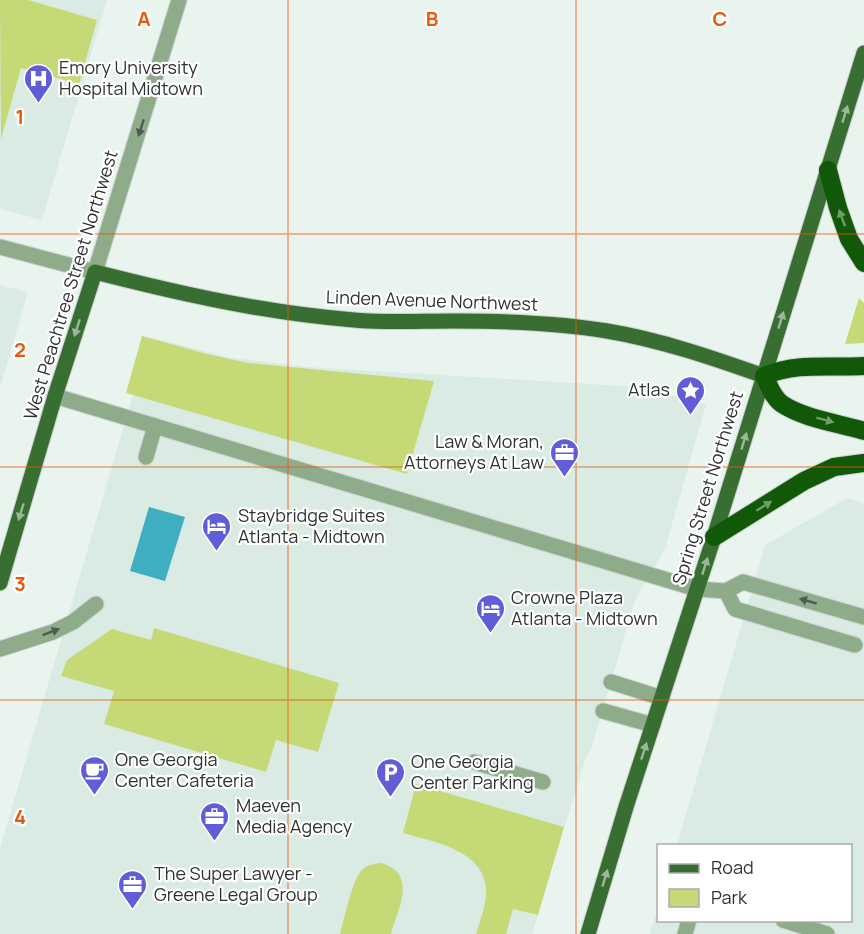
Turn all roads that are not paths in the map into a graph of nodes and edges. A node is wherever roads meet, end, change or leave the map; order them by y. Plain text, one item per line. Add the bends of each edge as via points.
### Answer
1 (179, 0) edge
2 (864, 53) edge
3 (828, 170) junction
4 (0, 247) edge
5 (864, 263) edge
6 (95, 273) junction
7 (864, 366) edge
8 (764, 376) junction
9 (56, 396) junction
10 (155, 426) junction
11 (864, 430) edge
12 (146, 457) dead end
13 (864, 464) edge
14 (714, 537) junction
15 (0, 583) edge
16 (697, 589) junction
17 (726, 591) junction
18 (96, 604) dead end
19 (864, 617) edge
20 (855, 645) dead end
21 (0, 649) edge
22 (611, 682) dead end
23 (662, 698) junction
24 (603, 711) dead end
25 (653, 725) junction
26 (474, 762) dead end
27 (543, 782) dead end
28 (786, 922) edge
29 (588, 934) edge
30 (827, 934) edge

1 -> 6 street, West Peachtree Street Northwest
3 -> 2 main road, Spring Street Northwest
5 -> 3 highway via 849,239
8 -> 3 main road, Spring Street Northwest
4 - 6 street
6 - 8 main road, Linden Avenue Northwest via 272,312 355,320 501,322 607,331 699,353
6 -> 9 main road, West Peachtree Street Northwest
7 - 8 highway via 795,367
8 -> 11 highway via 781,403
14 -> 8 main road, Spring Street Northwest
9 - 10 street
9 -> 15 main road, West Peachtree Street Northwest
10 - 12 street
10 - 16 street
14 -> 13 highway via 804,481 834,467
16 -> 14 main road, Spring Street Northwest
16 - 17 street
16 - 23 main road, Spring Street Northwest
19 -> 17 street via 743,582
17 - 20 street via 735,609
21 -> 18 street via 53,632
22 - 23 street
23 - 25 main road, Spring Street Northwest
24 - 25 street
29 -> 25 main road, Spring Street Northwest
26 - 27 street
28 - 30 street

